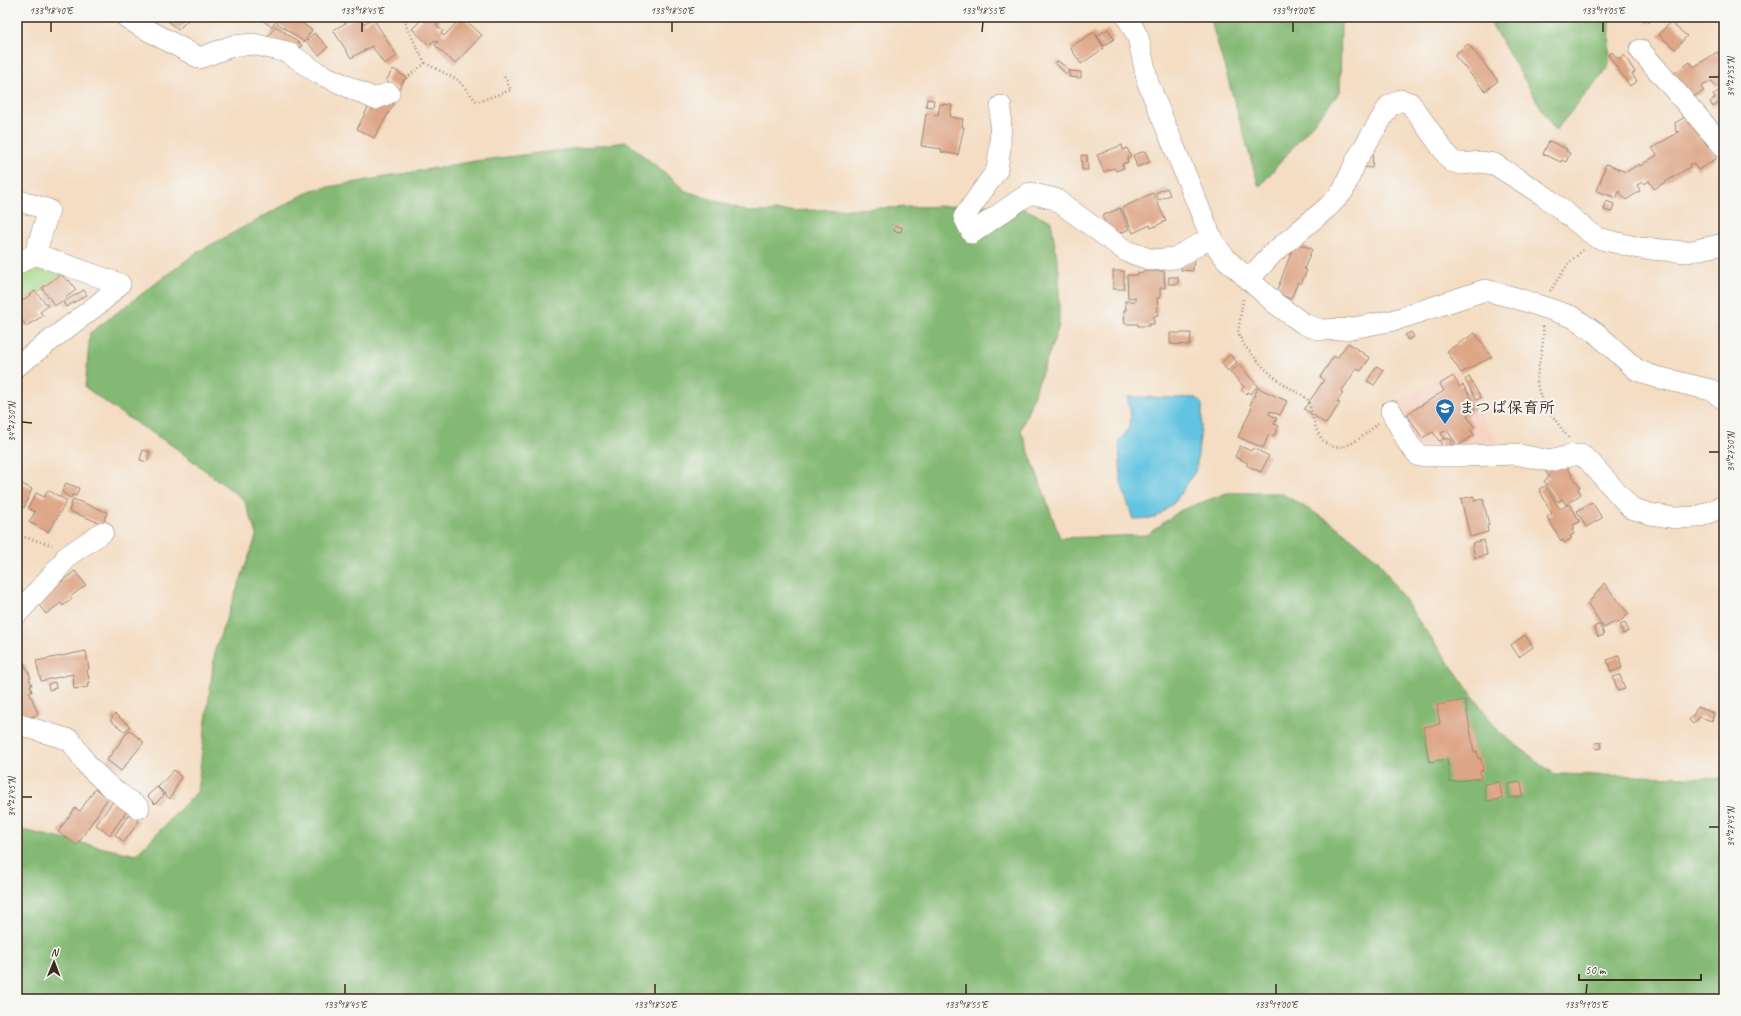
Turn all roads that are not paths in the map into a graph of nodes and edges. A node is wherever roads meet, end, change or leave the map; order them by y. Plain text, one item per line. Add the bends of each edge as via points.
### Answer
1 (126, 17) edge
2 (1127, 17) edge
3 (1640, 50) dead end
4 (388, 93) road end
5 (1001, 106) dead end
6 (1724, 147) edge
7 (17, 200) edge
8 (1212, 238) junction
9 (1724, 244) edge
10 (35, 254) junction
11 (17, 264) edge
12 (1248, 278) junction
13 (17, 366) edge
14 (1724, 399) edge
15 (1391, 411) road end
16 (1724, 506) edge
17 (104, 532) dead end
18 (17, 614) edge
19 (17, 724) edge
20 (139, 808) dead end

1 - 4 street via 200,58 232,46 253,44 287,52 318,73 375,99
2 - 8 street via 1138,37 1148,83
3 - 6 street
5 - 8 street via 997,170 964,217 972,232 1030,193 1055,199 1126,251 1152,260 1175,258
7 - 10 street via 48,210
8 - 12 street via 1227,260
9 - 12 street via 1687,252 1639,248 1597,238 1543,195 1494,164 1462,164 1451,161 1410,103 1401,100 1389,106 1357,159 1343,192
10 - 11 street
10 - 13 street via 120,284 101,302
12 - 14 street via 1276,304 1304,324 1321,330 1347,329 1395,320 1485,290 1573,317 1596,333 1637,370 1711,390
15 - 16 street via 1418,456 1515,454 1550,461 1581,455 1631,508 1675,518 1698,517
17 - 18 street via 66,557
19 - 20 street via 70,740 88,766 109,786

